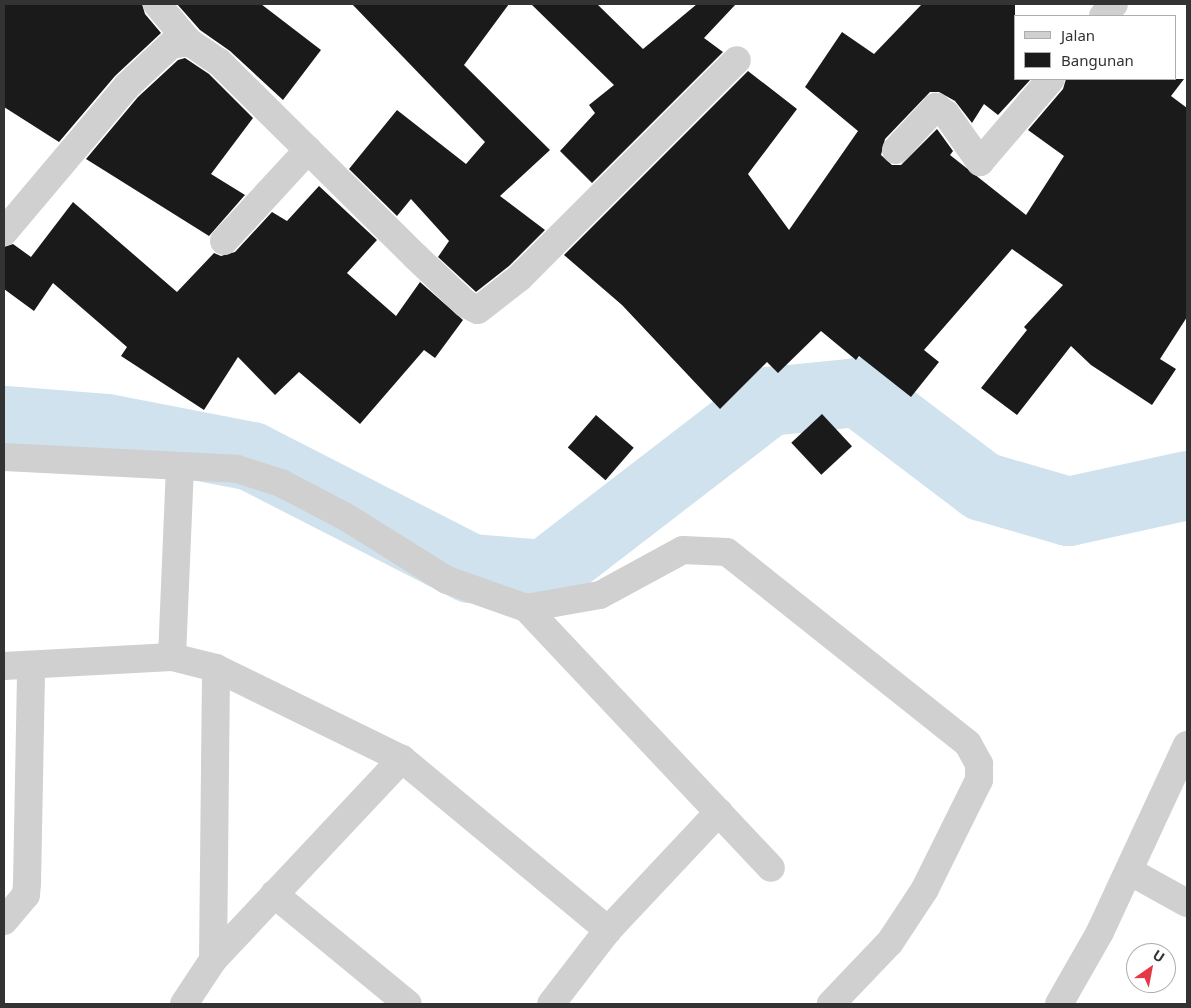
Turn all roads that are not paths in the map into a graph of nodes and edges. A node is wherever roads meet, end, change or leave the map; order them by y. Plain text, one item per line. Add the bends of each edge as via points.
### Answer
1 (157, 4) edge
2 (1114, 4) edge
3 (1104, 15) edge
4 (189, 42) junction
5 (736, 60) dead end
6 (1050, 80) edge
7 (308, 150) junction
8 (896, 150) dead end
9 (4, 232) edge
10 (224, 241) dead end
11 (4, 457) edge
12 (180, 466) junction
13 (526, 608) junction
14 (172, 658) junction
15 (31, 665) junction
16 (4, 666) edge
17 (216, 668) junction
18 (1187, 746) edge
19 (402, 759) junction
20 (719, 812) junction
21 (771, 868) dead end
22 (1129, 871) junction
23 (274, 894) junction
24 (1187, 904) edge
25 (4, 921) edge
26 (608, 930) junction
27 (213, 960) junction
28 (184, 1004) edge
29 (408, 1004) edge
30 (551, 1004) edge
31 (831, 1004) edge
32 (1059, 1004) edge

1 - 4 street
2 - 3 street
4 - 7 street via 219,62
4 - 9 street via 171,45 127,86
5 - 7 street via 519,278 478,310 466,304 434,274
6 - 8 street via 980,162 946,114 936,107
7 - 10 street
11 - 12 street
12 - 13 street via 237,469 281,483 346,517 447,580
12 - 14 street
13 - 20 street
13 - 31 street via 600,595 683,550 727,552 968,744 979,764 979,780 925,889 890,942
14 - 15 street
14 - 17 street
15 - 16 street
15 - 25 street via 26,895
17 - 19 street
17 - 27 street
18 - 22 street
19 - 23 street
19 - 26 street
20 - 21 street
20 - 26 street
22 - 24 street
22 - 32 street via 1100,932
23 - 27 street
23 - 29 street
26 - 30 street
27 - 28 street

